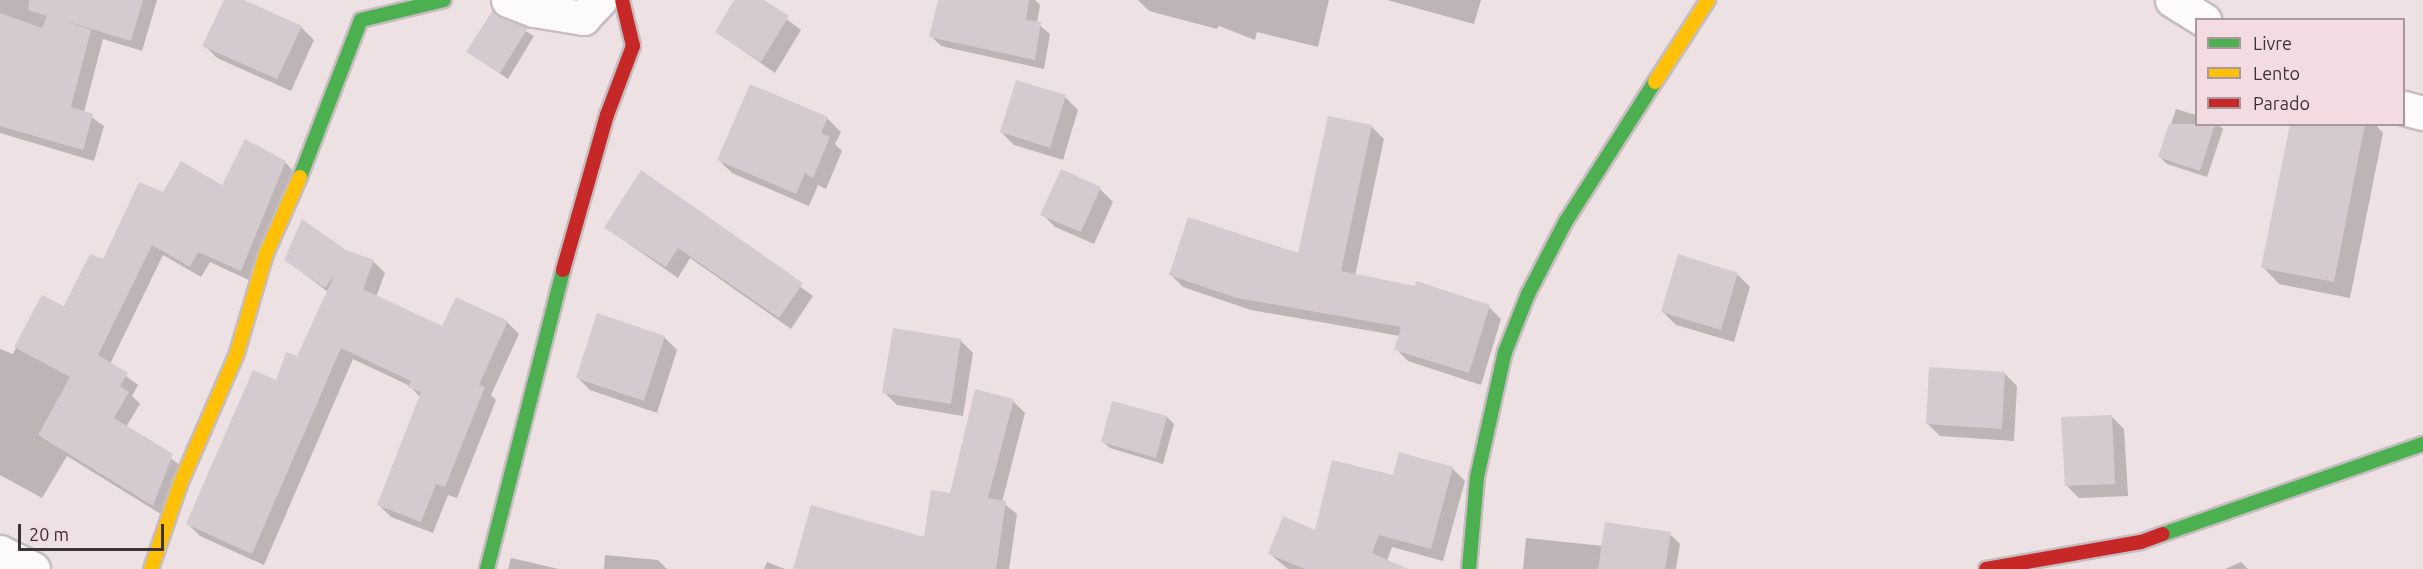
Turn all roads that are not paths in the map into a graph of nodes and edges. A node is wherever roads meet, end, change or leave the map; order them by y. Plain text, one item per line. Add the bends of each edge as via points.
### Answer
1 (444, 0) edge
2 (508, 0) edge
3 (600, 0) edge
4 (622, 0) edge
5 (1708, 0) edge
6 (2172, 0) edge
7 (2201, 18) edge
8 (2405, 108) edge
9 (2423, 113) edge
10 (2423, 444) edge
11 (0, 552) edge
12 (33, 569) edge
13 (151, 569) edge
14 (487, 569) edge
15 (1469, 569) edge
16 (1986, 569) edge

1 - 13 street via 361,20 324,121 266,254 237,353 181,482
2 - 3 street via 534,10 583,18
4 - 14 street via 633,46 607,116 538,358
5 - 15 street via 1566,221 1528,294 1505,352 1477,477
6 - 7 street
8 - 9 street
10 - 16 street via 2141,542
11 - 12 street

